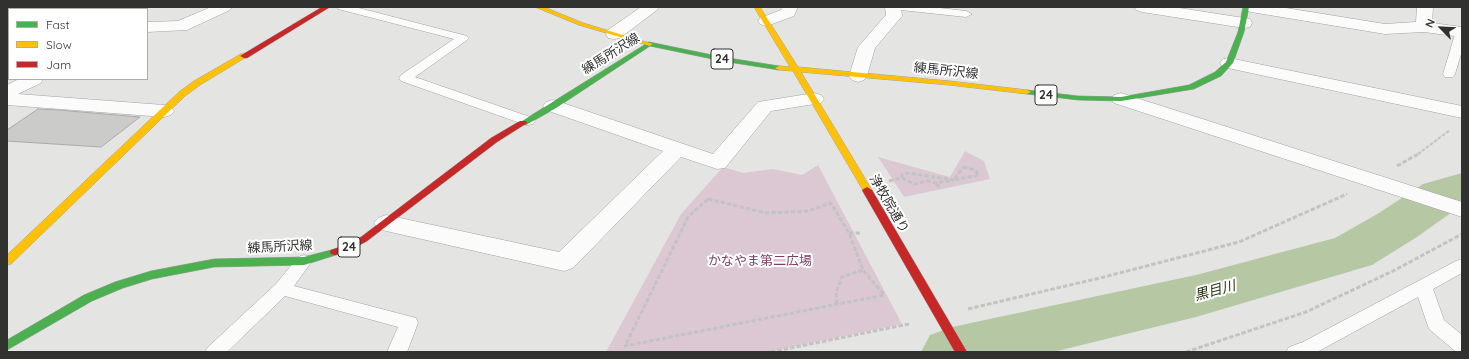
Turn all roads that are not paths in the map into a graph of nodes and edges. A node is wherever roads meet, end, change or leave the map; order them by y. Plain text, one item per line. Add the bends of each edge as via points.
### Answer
1 (224, 7) edge
2 (342, 7) edge
3 (538, 7) edge
4 (651, 7) edge
5 (757, 7) edge
6 (790, 7) edge
7 (893, 7) edge
8 (901, 7) edge
9 (1142, 7) edge
10 (1251, 7) edge
11 (1424, 7) edge
12 (322, 8) edge
13 (966, 14) dead end
14 (1245, 15) edge
15 (766, 21) junction
16 (148, 27) edge
17 (1424, 27) junction
18 (1462, 32) edge
19 (614, 34) junction
20 (649, 44) junction
21 (1229, 63) junction
22 (795, 70) junction
23 (1449, 74) dead end
24 (858, 76) junction
25 (32, 80) edge
26 (7, 92) edge
27 (7, 99) edge
28 (814, 99) junction
29 (1121, 99) junction
30 (553, 106) junction
31 (164, 111) junction
32 (1462, 112) edge
33 (528, 121) junction
34 (677, 149) junction
35 (1462, 210) edge
36 (386, 223) junction
37 (7, 261) edge
38 (304, 261) junction
39 (1462, 265) edge
40 (1423, 286) junction
41 (282, 289) junction
42 (7, 346) edge
43 (1462, 346) edge
44 (215, 352) edge
45 (397, 352) edge
46 (961, 352) edge
47 (1296, 352) edge

1 - 16 street via 181,26
2 - 33 lane via 464,38 405,78
3 - 19 main road
4 - 19 street
5 - 15 main road, 浄牧院通り
6 - 15 street via 788,13
7 - 24 street via 894,16 867,47
8 - 13 lane
9 - 14 street
10 - 17 street via 1385,28
11 - 17 street
12 - 31 main road via 197,83
14 - 21 main road, 練馬所沢線 / 24
15 - 22 main road, 浄牧院通り
17 - 18 street
18 - 23 lane
19 - 20 main road
20 - 22 main road, 練馬所沢線 / 24
20 - 30 main road, 練馬所沢線 / 24
21 - 29 main road, 練馬所沢線 / 24 via 1218,74 1195,86
21 - 32 street
22 - 24 main road, 練馬所沢線 / 24
22 - 28 main road, 浄牧院通り
24 - 29 main road, 練馬所沢線 / 24 via 949,83 1078,98
25 - 26 street
27 - 31 street
28 - 34 street via 765,106 717,163
28 - 46 main road, 浄牧院通り
29 - 35 street
30 - 33 main road, 練馬所沢線 / 24
30 - 34 street
31 - 37 main road
33 - 36 main road, 練馬所沢線 / 24 via 494,140
34 - 36 street via 564,262
36 - 38 main road, 練馬所沢線 / 24 via 343,250
38 - 41 lane
38 - 42 main road, 練馬所沢線 / 24 via 214,263 151,275 88,298
39 - 40 lane
40 - 43 lane via 1436,324
40 - 47 lane via 1310,347
41 - 44 lane
41 - 45 lane via 409,323

